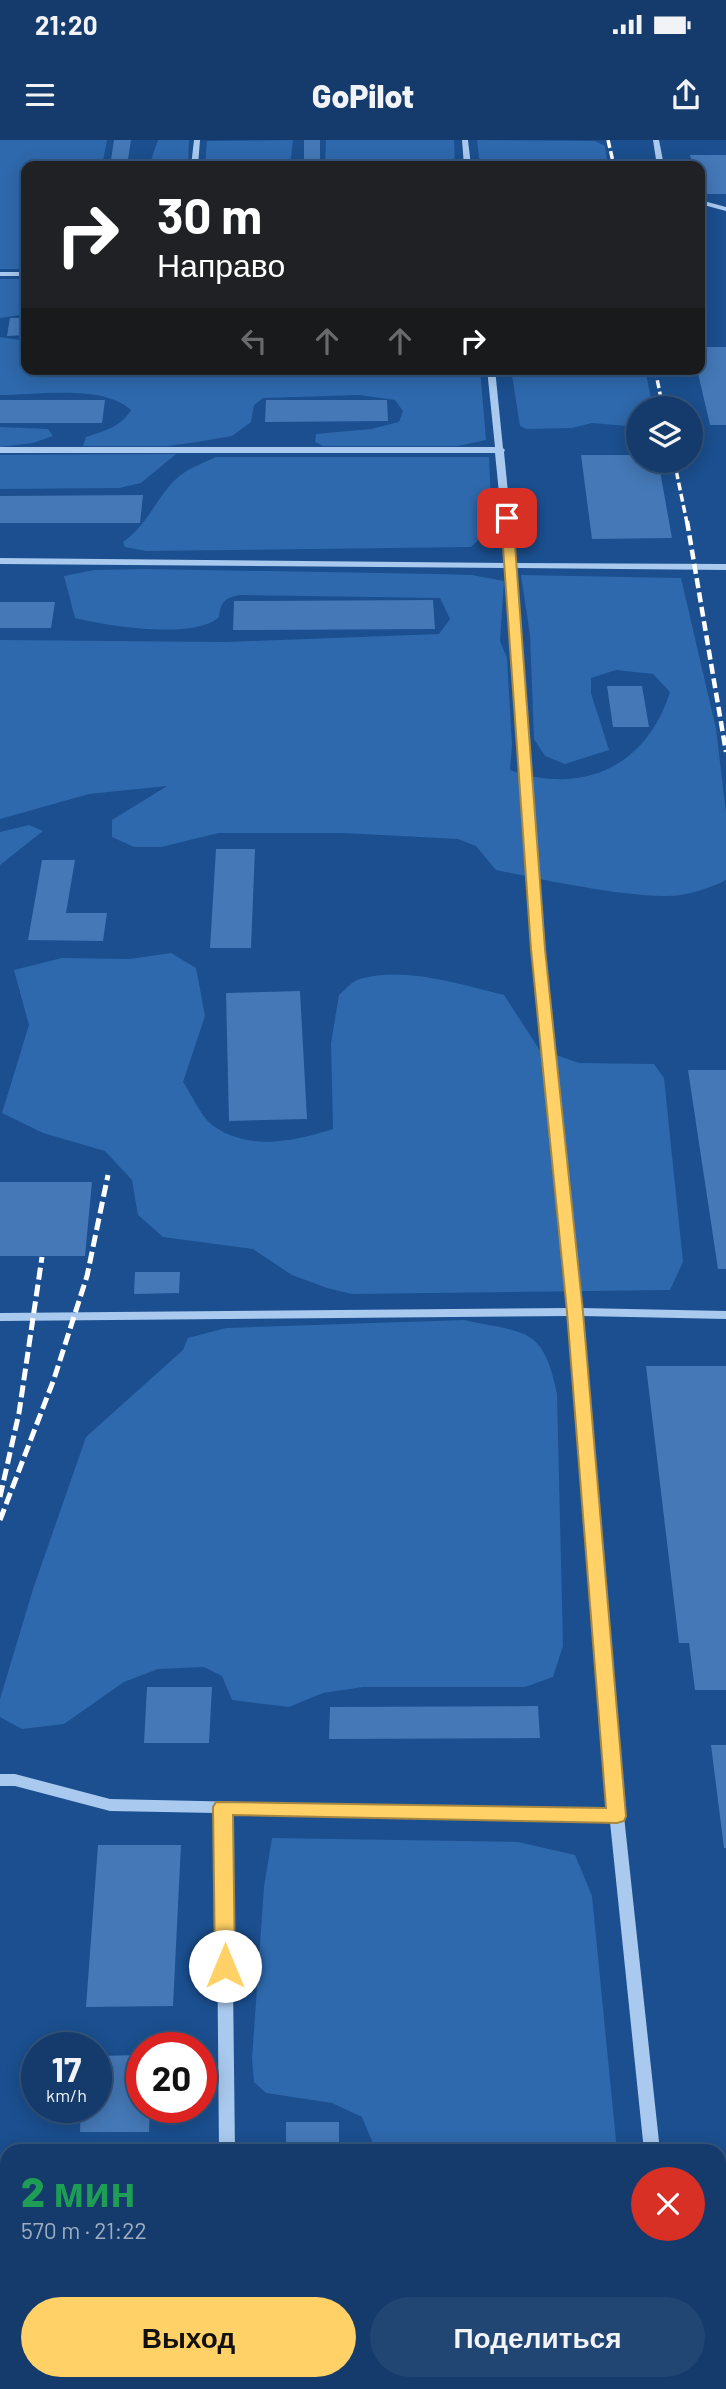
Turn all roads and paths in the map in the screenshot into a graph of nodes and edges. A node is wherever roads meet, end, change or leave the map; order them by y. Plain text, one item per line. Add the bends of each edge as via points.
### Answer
1 (197, 140) edge
2 (465, 140) edge
3 (656, 140) edge
4 (195, 161) edge
5 (467, 161) edge
6 (660, 161) edge
7 (705, 203) edge
8 (726, 209) edge
9 (0, 274) edge
10 (21, 274) edge
11 (492, 375) edge
12 (0, 450) edge
13 (501, 450) junction
14 (0, 561) edge
15 (511, 564) junction
16 (726, 567) edge
17 (575, 1312) junction
18 (726, 1315) edge
19 (0, 1317) edge
20 (0, 1780) edge
21 (223, 1807) junction
22 (617, 1816) junction
23 (227, 2144) edge
24 (651, 2144) edge

1 - 4 lane
2 - 5 lane
3 - 6 lane
7 - 8 lane
9 - 10 lane
11 - 13 lane
12 - 13 lane
13 - 15 lane
14 - 15 lane
15 - 16 lane
15 - 17 lane via 538,949
17 - 18 lane
17 - 19 lane
17 - 22 lane
20 - 21 lane via 110,1805
21 - 22 lane
21 - 23 lane
22 - 24 lane

